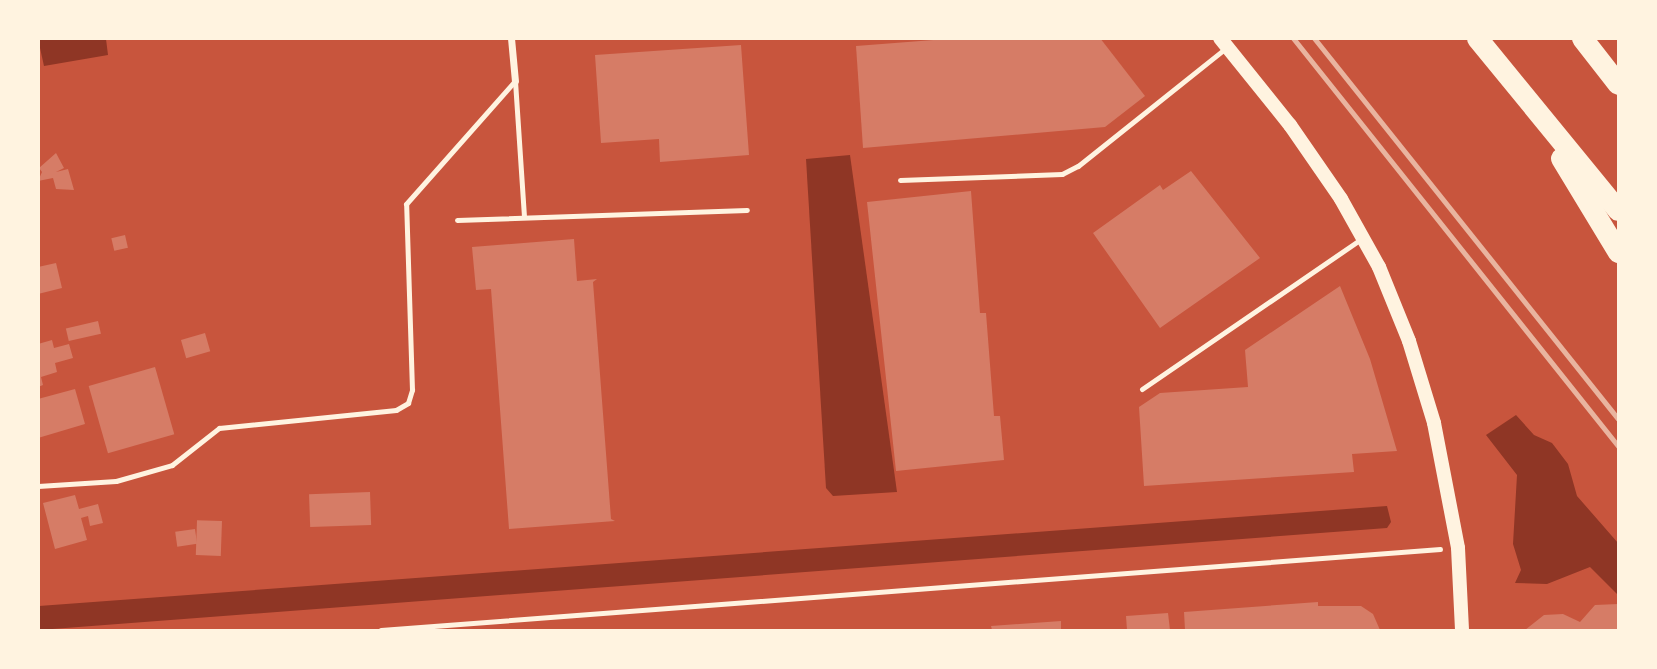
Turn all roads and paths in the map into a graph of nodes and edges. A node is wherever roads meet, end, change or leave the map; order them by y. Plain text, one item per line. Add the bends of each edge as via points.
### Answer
1 (511, 38) edge
2 (1477, 38) edge
3 (1582, 38) edge
4 (1223, 43) edge
5 (515, 81) junction
6 (1619, 84) edge
7 (1527, 103) junction
8 (900, 180) dead end
9 (747, 210) dead end
10 (1619, 210) edge
11 (524, 216) junction
12 (457, 220) dead end
13 (1364, 237) junction
14 (1619, 253) edge
15 (1142, 389) dead end
16 (38, 486) edge
17 (1458, 548) junction
18 (381, 631) edge
19 (1462, 631) edge

1 - 5 street
2 - 7 highway
3 - 6 highway
4 - 8 lane via 1078,166 1062,174
4 - 13 main road via 1290,125
5 - 11 lane
5 - 16 lane via 406,204 412,390 408,403 396,410 219,428 172,465 116,481
7 - 10 highway
7 - 14 highway
9 - 11 lane
11 - 12 lane
13 - 15 lane
13 - 17 main road via 1409,341 1434,423
17 - 18 path
17 - 19 main road

